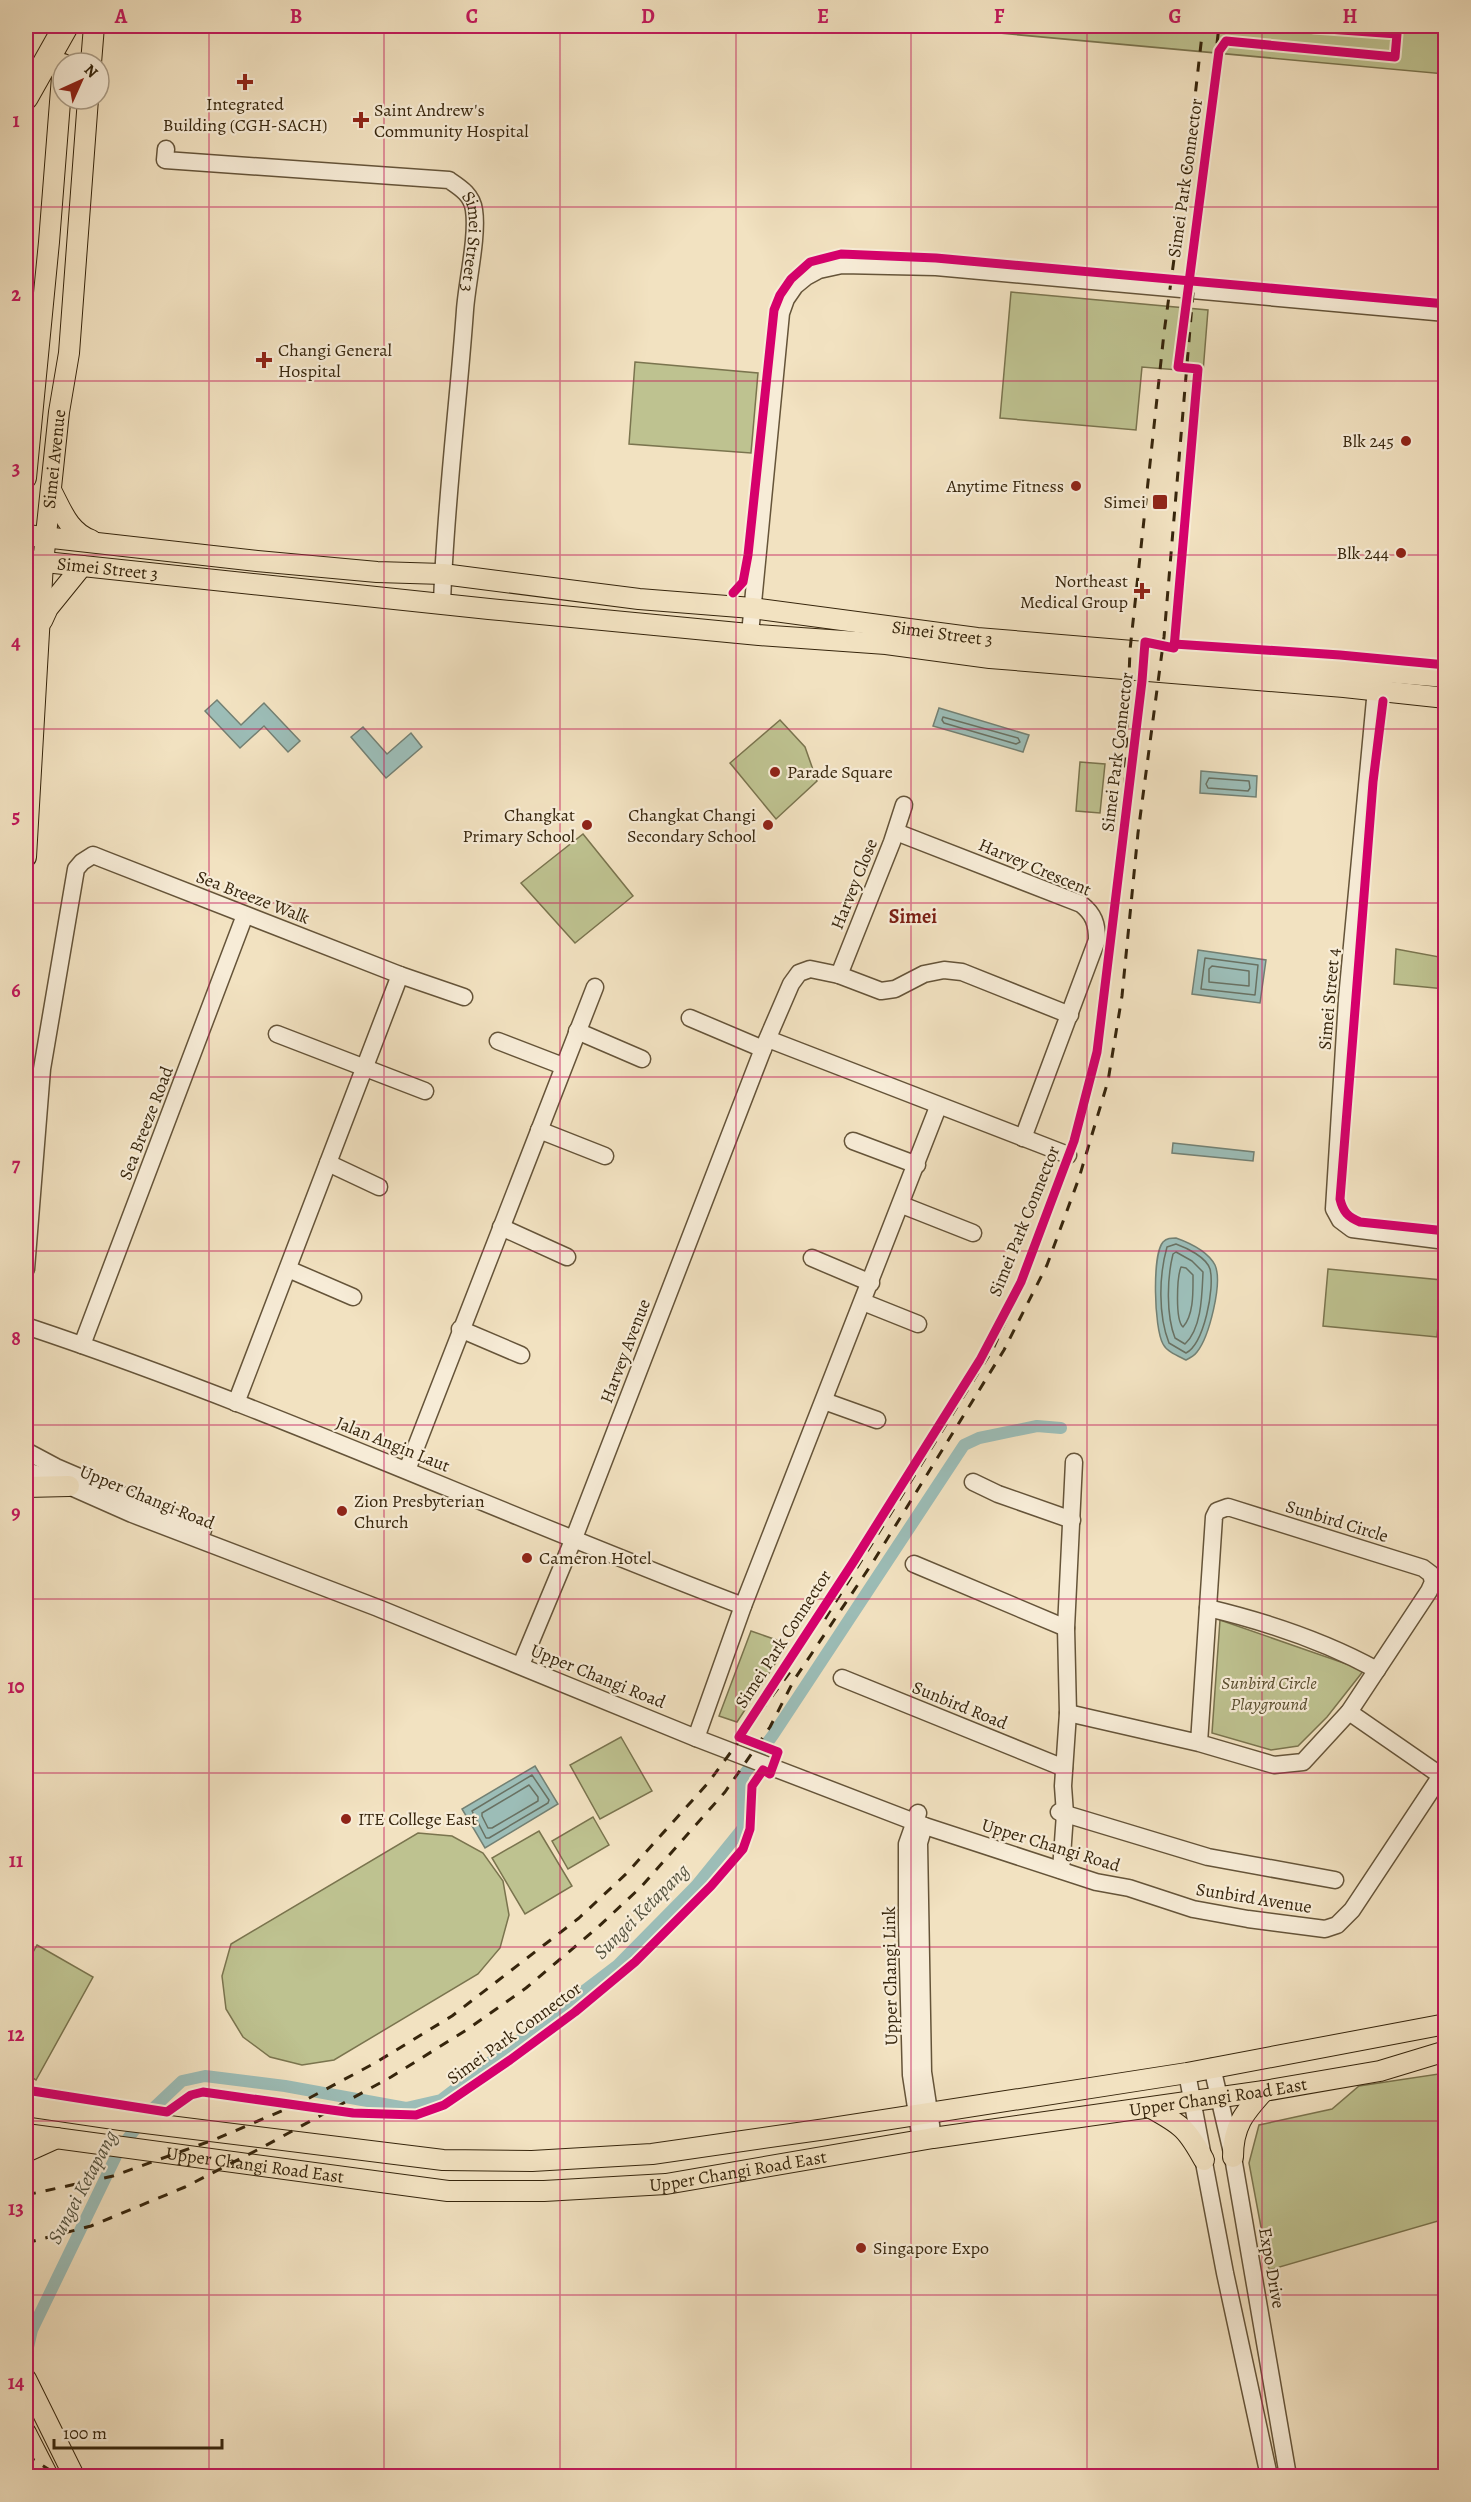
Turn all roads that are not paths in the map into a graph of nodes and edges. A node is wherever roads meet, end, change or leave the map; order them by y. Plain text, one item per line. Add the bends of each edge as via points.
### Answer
1 (66, 26) edge
2 (94, 26) edge
3 (64, 51) edge
4 (92, 51) edge
5 (26, 97) edge
6 (60, 111) edge
7 (87, 111) edge
8 (166, 149) dead end
9 (1446, 313) edge
10 (1446, 322) edge
11 (26, 478) edge
12 (52, 492) junction
13 (26, 535) edge
14 (46, 537) junction
15 (99, 543) junction
16 (34, 562) edge
17 (82, 566) junction
18 (377, 572) junction
19 (443, 574) junction
20 (389, 598) junction
21 (442, 604) junction
22 (757, 609) junction
23 (40, 626) junction
24 (755, 635) junction
25 (1378, 671) junction
26 (1446, 676) edge
27 (1376, 691) junction
28 (1446, 698) edge
29 (904, 805) dead end
30 (896, 832) junction
31 (26, 857) edge
32 (245, 915) junction
33 (400, 975) junction
34 (839, 975) junction
35 (595, 987) dead end
36 (464, 998) dead end
37 (1070, 1015) junction
38 (690, 1018) dead end
39 (577, 1030) junction
40 (277, 1034) dead end
41 (498, 1041) dead end
42 (766, 1044) junction
43 (642, 1059) dead end
44 (563, 1066) junction
45 (364, 1068) junction
46 (424, 1091) dead end
47 (938, 1107) junction
48 (539, 1130) junction
49 (1023, 1138) junction
50 (853, 1142) dead end
51 (1068, 1155) dead end
52 (605, 1156) dead end
53 (328, 1163) junction
54 (917, 1165) junction
55 (379, 1187) dead end
56 (902, 1205) junction
57 (501, 1227) junction
58 (973, 1233) dead end
59 (1446, 1241) edge
60 (567, 1257) dead end
61 (812, 1258) dead end
62 (26, 1269) edge
63 (288, 1269) junction
64 (871, 1283) junction
65 (353, 1297) dead end
66 (863, 1302) junction
67 (918, 1324) dead end
68 (26, 1326) edge
69 (460, 1329) junction
70 (82, 1345) junction
71 (521, 1355) dead end
72 (824, 1401) junction
73 (236, 1403) junction
74 (877, 1420) dead end
75 (26, 1451) edge
76 (1074, 1462) dead end
77 (407, 1470) junction
78 (26, 1471) edge
79 (973, 1482) dead end
80 (69, 1486) junction
81 (26, 1487) edge
82 (1072, 1520) junction
83 (574, 1538) junction
84 (914, 1564) dead end
85 (743, 1606) junction
86 (1208, 1608) junction
87 (1066, 1628) junction
88 (523, 1661) junction
89 (1377, 1670) junction
90 (842, 1678) dead end
91 (1349, 1712) junction
92 (1068, 1713) junction
93 (698, 1733) junction
94 (1199, 1743) junction
95 (1064, 1768) junction
96 (1443, 1772) edge
97 (1062, 1810) junction
98 (921, 1819) junction
99 (1056, 1863) junction
100 (1335, 1880) dead end
101 (1129, 1888) joint
102 (1446, 2024) edge
103 (1446, 2052) edge
104 (1212, 2067) junction
105 (1187, 2073) junction
106 (1264, 2091) junction
107 (1218, 2098) junction
108 (1193, 2102) junction
109 (26, 2106) edge
110 (1151, 2108) junction
111 (922, 2113) junction
112 (26, 2134) edge
113 (60, 2137) junction
114 (927, 2139) junction
115 (26, 2152) edge
116 (1233, 2157) junction
117 (1204, 2160) junction
118 (29, 2387) edge
119 (29, 2440) edge
120 (48, 2476) edge
121 (74, 2476) edge
122 (1269, 2476) edge
123 (1288, 2476) edge

1 - 3 main road, Simei Avenue
1 - 5 highway
2 - 4 main road
6 - 11 main road, Simei Avenue
7 - 12 main road, Simei Avenue via 69,354
8 - 19 street, Simei Street 3 via 165,160 449,180 471,199 472,256
9 - 22 street via 936,267 842,265 819,270 795,286 781,313
10 - 22 street via 935,277 843,274 822,279 802,292 790,315
12 - 14 main road, Simei Avenue
12 - 15 main road via 68,524 82,537
13 - 14 main road, Simei Street 3
14 - 15 main road, Simei Street 3
14 - 16 main road, Simei Avenue
15 - 18 main road, Simei Street 3
16 - 17 main road, Simei Street 3
16 - 23 main road, Simei Avenue
17 - 20 main road, Simei Street 3
17 - 23 main road via 48,608
18 - 19 main road, Simei Street 3
18 - 20 main road via 389,584
19 - 21 street, Simei Street 3
19 - 22 main road, Simei Street 3 via 629,598
20 - 21 main road, Simei Street 3
21 - 24 main road, Simei Street 3
22 - 24 street
22 - 25 main road, Simei Street 3 via 976,638
23 - 31 main road, Simei Avenue
24 - 27 main road, Simei Street 3
25 - 26 main road, Simei Street 3
25 - 27 street, Simei Street 4
27 - 28 main road, Simei Street 3
27 - 59 street, Simei Street 4 via 1347,1008 1334,1209 1352,1229
29 - 30 street, Harvey Close
30 - 34 street, Harvey Close
30 - 37 street, Harvey Crescent via 1089,910 1097,940
32 - 33 street, Sea Breeze Walk
32 - 62 street, Sea Breeze Walk via 93,855 76,869 42,1070
32 - 70 street, Sea Breeze Road
33 - 36 street, Sea Breeze Walk
33 - 45 street
34 - 37 street via 881,991 895,989 924,974 962,972
34 - 42 street via 810,969 799,973
35 - 39 street
37 - 49 street, Harvey Crescent
38 - 42 street
39 - 43 street
39 - 44 street
40 - 45 street
41 - 44 street
42 - 47 street
42 - 83 street, Harvey Avenue
44 - 48 street
45 - 46 street
45 - 53 street
47 - 49 street
47 - 54 street
48 - 52 street
48 - 57 street
49 - 51 street
50 - 54 street
53 - 55 street
53 - 63 street
54 - 56 street
56 - 58 street
56 - 64 street
57 - 60 street
57 - 69 street
61 - 64 street
63 - 65 street
63 - 73 street
64 - 66 street
66 - 67 street
66 - 72 street
68 - 70 street, Jalan Angin Laut
69 - 71 street
69 - 77 street
70 - 73 street, Jalan Angin Laut
72 - 74 street
72 - 85 street
73 - 77 street, Jalan Angin Laut
75 - 88 street, Upper Changi Road via 207,1531
76 - 82 street
77 - 83 street, Jalan Angin Laut
78 - 80 street, Upper Changi Road
79 - 82 street
80 - 81 main road
80 - 88 street, Upper Changi Road via 132,1514
82 - 87 street
83 - 85 street, Jalan Angin Laut
83 - 88 street, Harvey Avenue
84 - 87 street
85 - 93 street
86 - 89 street via 1340,1650
86 - 89 street, Sunbird Circle via 1214,1517 1217,1511 1228,1507 1424,1568 1433,1582 1429,1591
86 - 94 street, Sunbird Circle
87 - 92 street
88 - 93 street, Upper Changi Road
89 - 91 street, Sunbird Circle
90 - 95 street, Sunbird Road
91 - 94 street, Sunbird Circle via 1303,1762 1274,1764
91 - 96 street, Sunbird Avenue
92 - 94 street, Sunbird Circle
92 - 95 street
93 - 98 street, Upper Changi Road
95 - 97 street
96 - 101 street, Sunbird Avenue via 1366,1891 1346,1918 1331,1927 1193,1909
97 - 99 street
97 - 100 street via 1208,1857
98 - 99 street, Upper Changi Road
98 - 111 street, Upper Changi Link
99 - 101 street, Upper Changi Road via 1096,1882
102 - 104 main road, Upper Changi Road East
103 - 106 main road, Upper Changi Road East via 1380,2071
104 - 105 main road, Upper Changi Road East
104 - 107 street, Expo Drive
105 - 108 street
105 - 111 main road, Upper Changi Road East
106 - 107 main road, Upper Changi Road East
106 - 116 main road via 1239,2124 1233,2138
107 - 108 main road, Upper Changi Road East
107 - 116 street, Expo Drive
108 - 110 main road, Upper Changi Road East
108 - 117 street
109 - 111 main road, Upper Changi Road East via 443,2160 532,2161 652,2154
110 - 114 main road, Upper Changi Road East
110 - 117 main road via 1180,2124
111 - 114 street, Upper Changi Link
112 - 113 main road, Upper Changi Road East
113 - 114 main road, Upper Changi Road East via 448,2191 544,2191 666,2184
113 - 115 main road
116 - 123 street, Expo Drive
117 - 122 street
118 - 121 main road
119 - 120 main road

